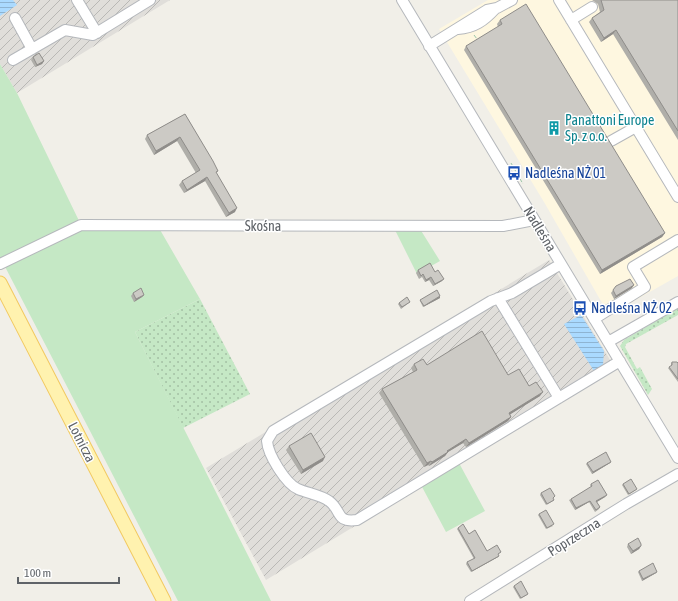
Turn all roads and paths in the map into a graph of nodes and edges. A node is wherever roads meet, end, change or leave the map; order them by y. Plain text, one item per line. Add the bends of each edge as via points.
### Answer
1 (77, 0) edge
2 (150, 0) edge
3 (402, 0) edge
4 (512, 0) edge
5 (559, 0) edge
6 (136, 4) edge
7 (592, 7) dead end
8 (15, 18) dead end
9 (571, 20) junction
10 (472, 31) dead end
11 (97, 33) junction
12 (477, 39) edge
13 (429, 46) junction
14 (32, 49) junction
15 (13, 60) dead end
16 (636, 127) junction
17 (611, 141) edge
18 (678, 197) edge
19 (534, 220) junction
20 (678, 240) edge
21 (0, 264) edge
22 (561, 264) junction
23 (0, 283) edge
24 (498, 298) junction
25 (678, 302) edge
26 (594, 319) junction
27 (608, 342) junction
28 (620, 361) junction
29 (559, 398) junction
30 (678, 458) edge
31 (678, 474) edge
32 (164, 601) edge
33 (470, 601) edge

1 - 11 street
2 - 6 street
3 - 13 street, Nadleśna
4 - 13 street via 487,10
5 - 9 street
6 - 11 street
7 - 9 street
8 - 14 street
9 - 16 street
10 - 12 path
11 - 14 street via 93,35 65,30
13 - 19 street, Nadleśna
14 - 15 street
16 - 17 street
16 - 18 street
19 - 21 street, Skośna via 504,226 81,225
19 - 22 street, Nadleśna
20 - 26 street via 633,267 645,287
22 - 24 street via 512,293
22 - 26 street, Nadleśna
23 - 32 main road, Lotnicza
24 - 29 street
24 - 29 street via 273,431 267,441 269,452 290,485 329,500 344,520 357,520
25 - 27 street
26 - 27 street, Nadleśna
27 - 28 street, Nadleśna
28 - 29 street
28 - 30 street, Nadleśna
31 - 33 street, Poprzeczna

